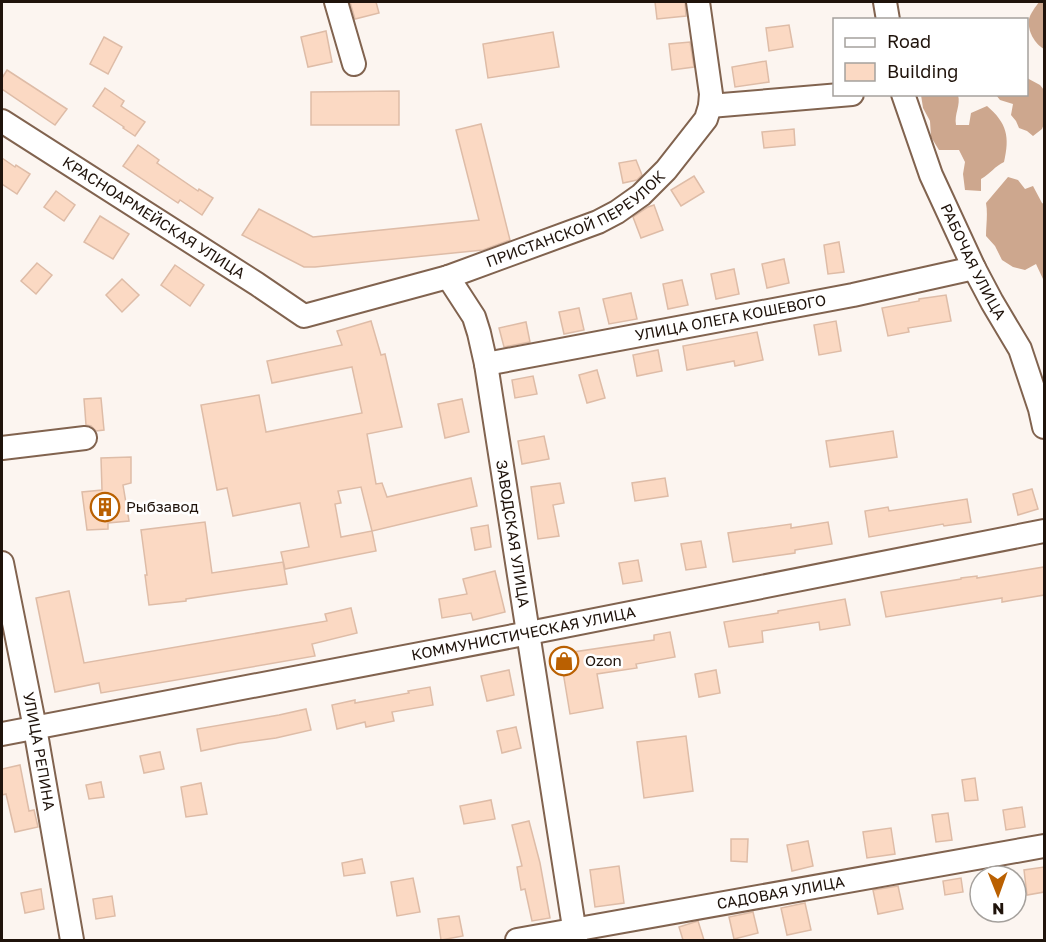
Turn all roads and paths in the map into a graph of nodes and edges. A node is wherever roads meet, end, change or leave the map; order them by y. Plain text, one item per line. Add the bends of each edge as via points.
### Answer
1 (336, 2) edge
2 (698, 2) edge
3 (885, 2) edge
4 (888, 18) edge
5 (354, 64) dead end
6 (833, 96) edge
7 (904, 96) edge
8 (710, 106) junction
9 (2, 121) edge
10 (974, 268) junction
11 (448, 277) junction
12 (304, 316) joint
13 (486, 364) junction
14 (1044, 427) edge
15 (85, 438) dead end
16 (2, 447) edge
17 (1044, 531) edge
18 (2, 563) edge
19 (529, 633) junction
20 (35, 728) junction
21 (2, 734) edge
22 (1044, 846) edge
23 (576, 935) edge
24 (72, 940) edge
25 (517, 940) edge

1 - 5 street
2 - 8 street
3 - 4 street
6 - 8 street
7 - 10 street, РАБОЧАЯ УЛИЦА via 931,175
8 - 11 street, ПРИСТАНСКОЙ ПЕРЕУЛОК via 706,119 666,170 641,195 616,212
9 - 12 street, КРАСНОАРМЕЙСКАЯ УЛИЦА
10 - 13 street, УЛИЦА ОЛЕГА КОШЕВОГО via 853,295
10 - 14 street, РАБОЧАЯ УЛИЦА via 1020,349
11 - 12 street, ПРИСТАНСКОЙ ПЕРЕУЛОК
11 - 13 street, ЗАВОДСКАЯ УЛИЦА via 474,317
13 - 19 street, ЗАВОДСКАЯ УЛИЦА
15 - 16 street
17 - 19 street, КОММУНИСТИЧЕСКАЯ УЛИЦА
18 - 20 street, УЛИЦА РЕПИНА
19 - 20 street, КОММУНИСТИЧЕСКАЯ УЛИЦА
19 - 23 street, ЗАВОДСКАЯ УЛИЦА
20 - 21 street, КОММУНИСТИЧЕСКАЯ УЛИЦА
20 - 24 street, УЛИЦА РЕПИНА
22 - 23 street, САДОВАЯ УЛИЦА
23 - 25 street, САДОВАЯ УЛИЦА

